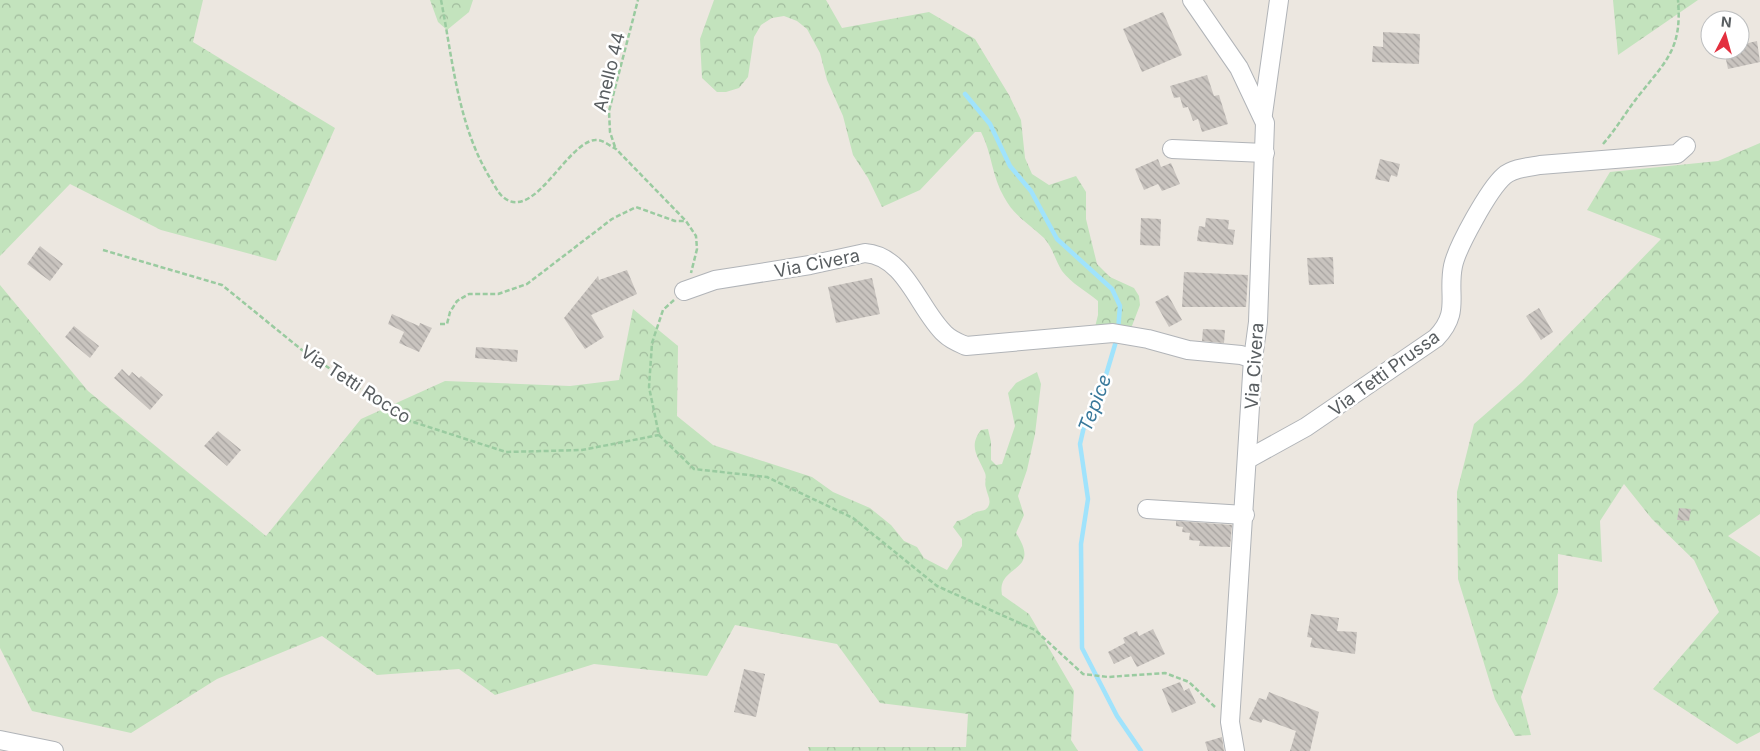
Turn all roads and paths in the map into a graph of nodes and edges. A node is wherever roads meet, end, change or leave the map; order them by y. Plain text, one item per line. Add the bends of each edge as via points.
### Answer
1 (441, 0) edge
2 (638, 0) edge
3 (1192, 0) edge
4 (1279, 0) edge
5 (1678, 0) edge
6 (1263, 114) junction
7 (1686, 146) dead end
8 (616, 149) junction
9 (1172, 149) dead end
10 (1265, 153) junction
11 (1585, 160) junction
12 (686, 221) junction
13 (103, 250) dead end
14 (684, 291) junction
15 (440, 324) dead end
16 (1253, 359) junction
17 (659, 435) junction
18 (1248, 459) junction
19 (1147, 509) dead end
20 (1245, 515) junction
21 (1230, 722) junction
22 (0, 740) edge
23 (54, 751) edge
24 (1235, 751) edge

1 - 8 path via 468,133 482,166 502,196 519,202 530,199 564,162 595,140
2 - 8 path, Anello 44 via 609,111 610,132
3 - 6 street, Via Civera via 1239,68
4 - 6 street
5 - 11 path via 1680,23 1663,67 1610,136
6 - 10 street, Via Civera
7 - 11 street, Via Tetti Prussa via 1677,154
8 - 12 path
9 - 10 street
10 - 16 street, Via Civera via 1258,322
11 - 18 street, Via Tetti Prussa via 1519,169 1504,176 1462,243 1453,266 1451,314 1447,327 1436,338 1306,427
12 - 14 path via 696,236 697,248
12 - 15 path via 675,221 636,207 612,219 527,284 498,294 469,294 457,301 447,324
13 - 17 path, Via Tetti Rocco via 222,285 302,350 407,420 506,452 582,450
14 - 16 street, Via Civera via 715,280 874,253 900,272 945,334 966,346 1116,334 1188,350
14 - 17 path via 663,310 652,343 649,387
16 - 18 street, Via Civera
17 - 21 path via 694,468 767,477 853,518 937,586 1035,630 1083,674 1108,677 1165,672 1189,682
18 - 20 street, Via Civera
19 - 20 street
20 - 21 street, Via Civera
21 - 24 street, Via Civera
22 - 23 street

